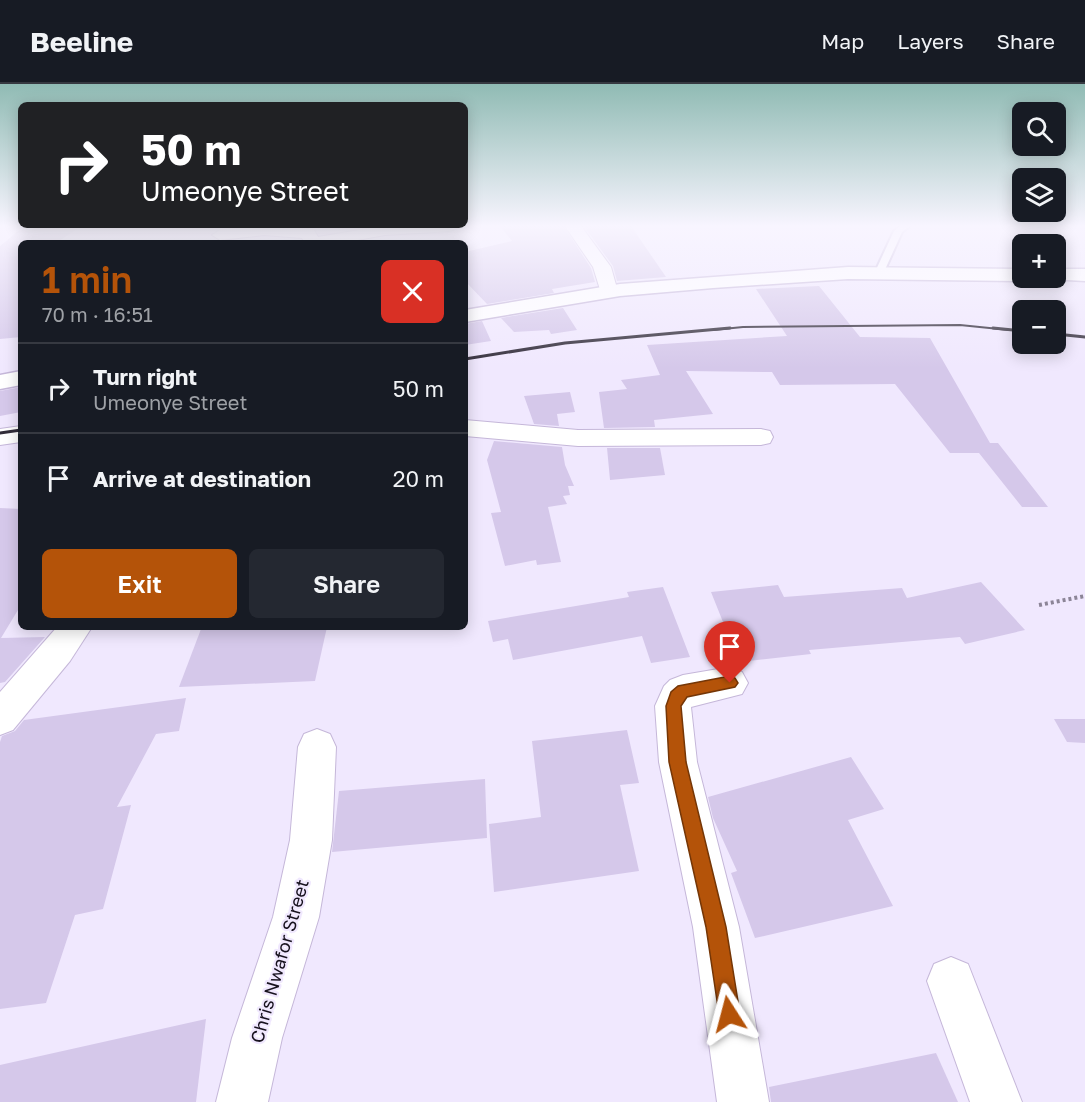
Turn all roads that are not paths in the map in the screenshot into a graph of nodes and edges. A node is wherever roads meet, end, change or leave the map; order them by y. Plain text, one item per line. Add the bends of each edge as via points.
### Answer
1 (604, 274) edge
2 (854, 274) edge
3 (952, 274) edge
4 (1012, 275) edge
5 (1066, 275) edge
6 (1085, 275) edge
7 (609, 292) junction
8 (468, 316) edge
9 (18, 379) edge
10 (0, 382) edge
11 (468, 428) edge
12 (18, 434) edge
13 (0, 437) edge
14 (761, 437) dead end
15 (74, 630) edge
16 (730, 683) dead end
17 (0, 718) edge
18 (317, 747) dead end
19 (951, 981) dead end
20 (242, 1102) edge
21 (743, 1102) edge
22 (996, 1102) edge

1 - 7 street
2 - 7 street
3 - 4 street
5 - 6 street
7 - 8 street
9 - 10 street
11 - 14 street via 578,438
12 - 13 street
15 - 17 street
16 - 21 street via 683,691 673,706 678,762 716,927
18 - 20 street, Chris Nwafor Street via 311,840 296,916 257,1038
19 - 22 street

